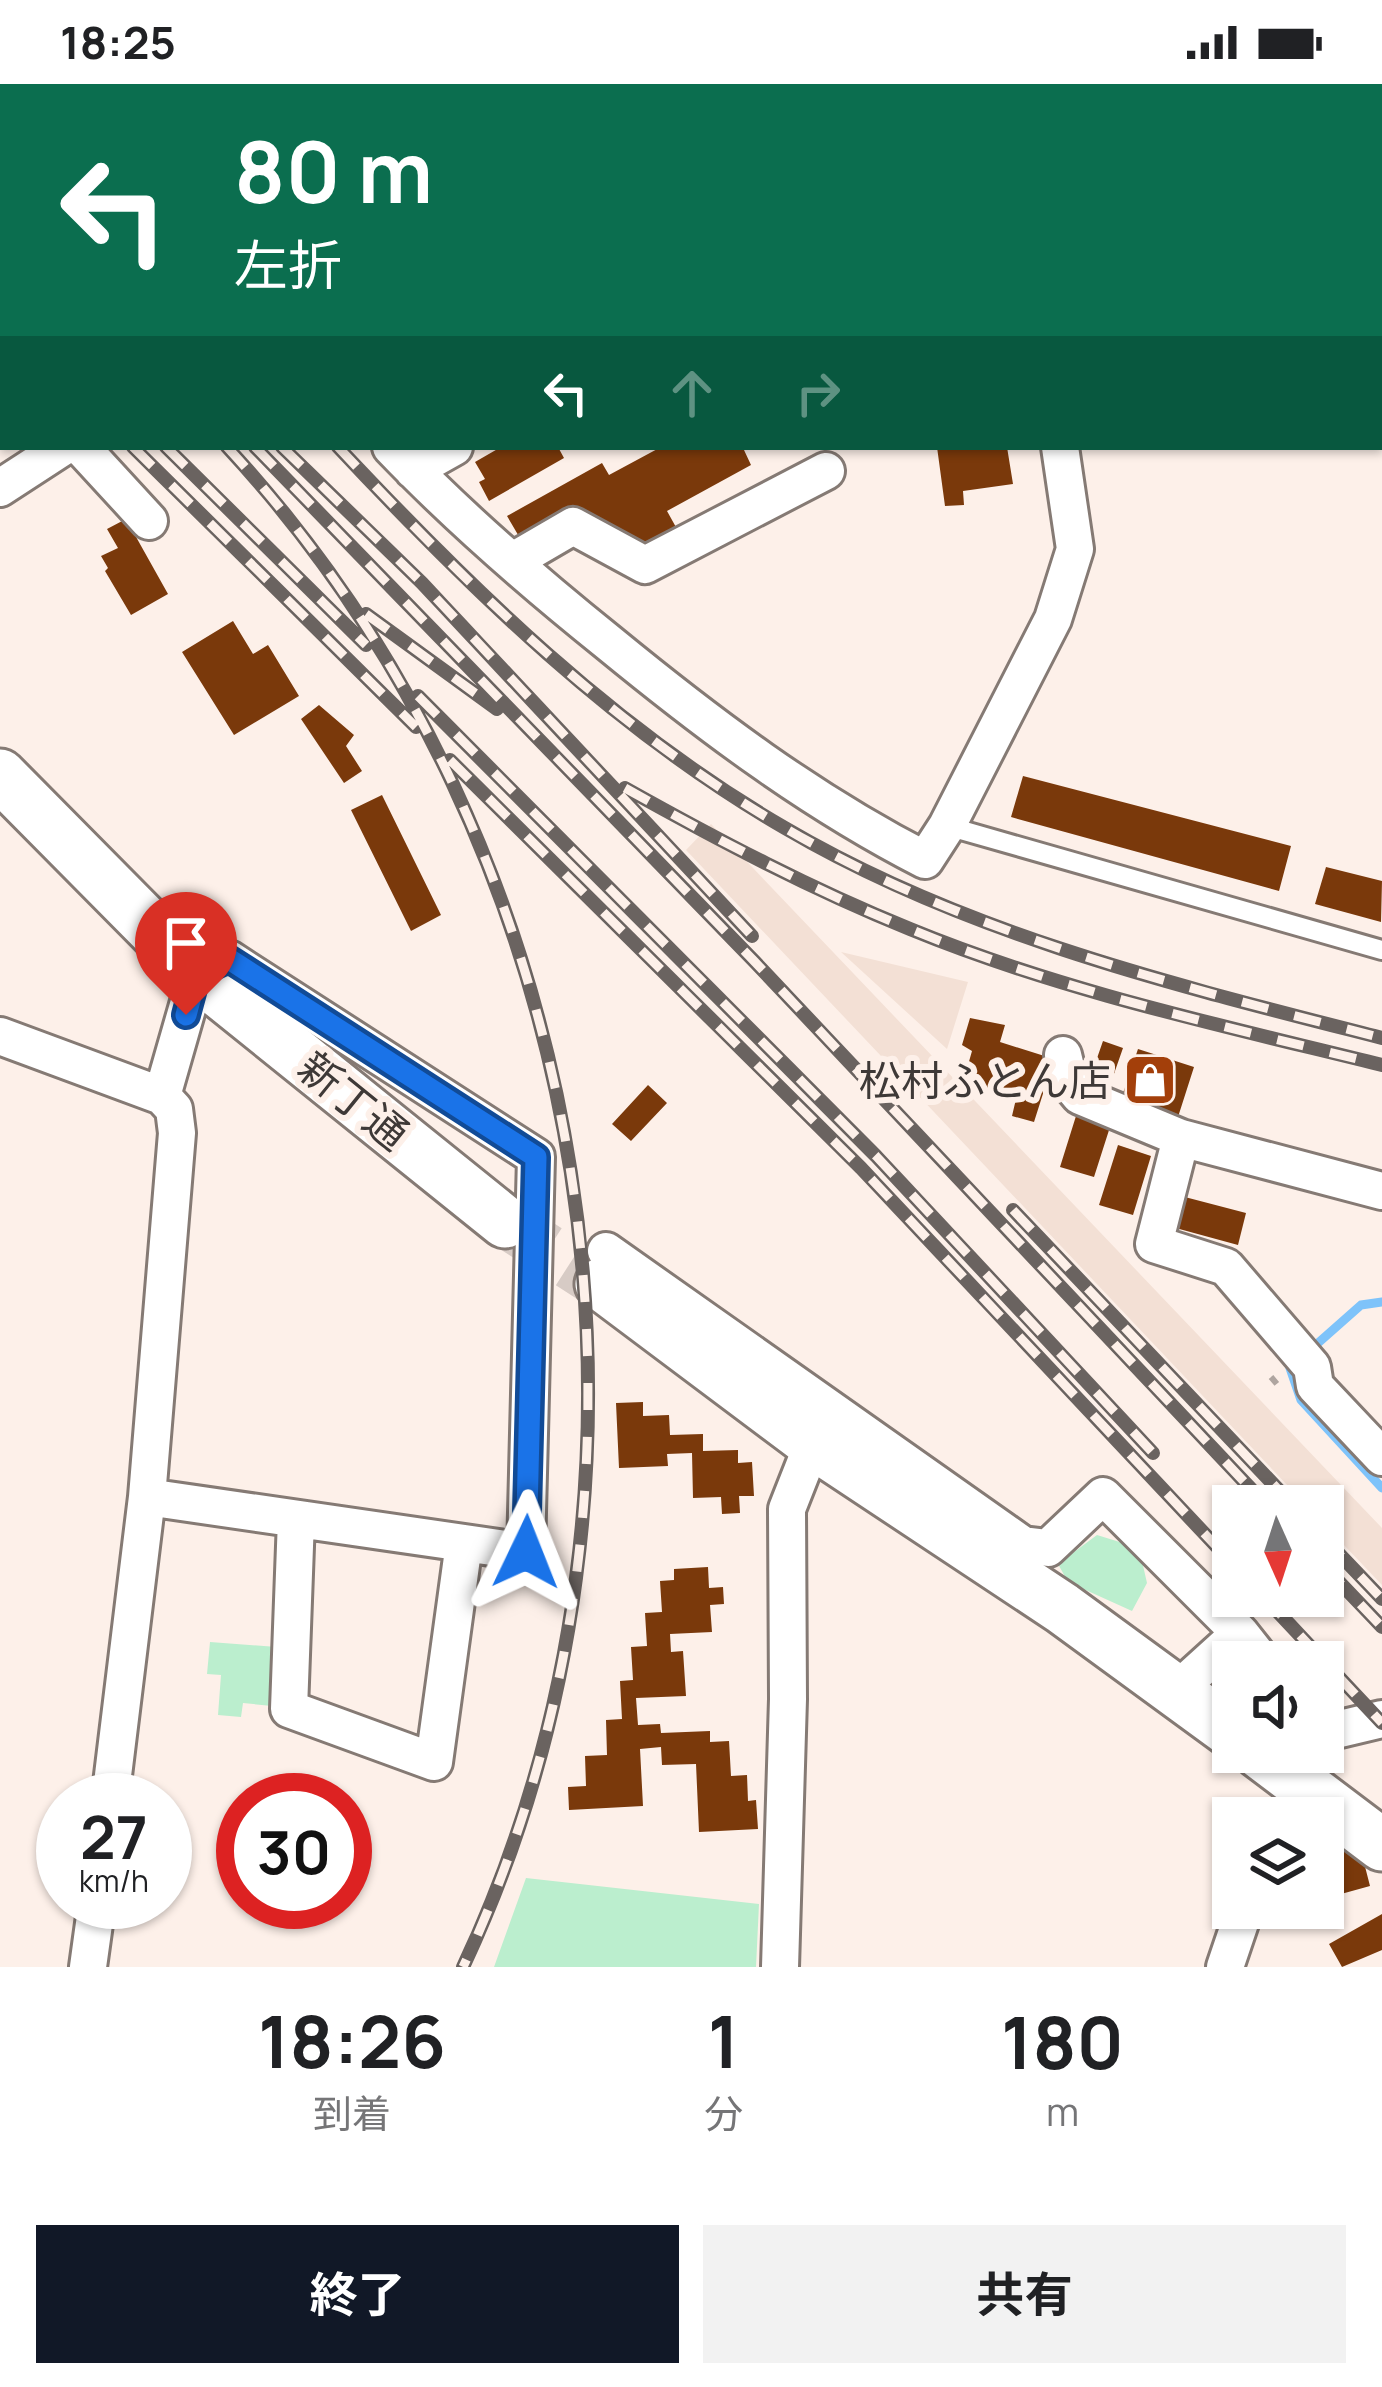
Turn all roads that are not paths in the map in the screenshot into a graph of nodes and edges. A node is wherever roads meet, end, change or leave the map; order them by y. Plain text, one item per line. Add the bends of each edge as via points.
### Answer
1 (59, 450) edge
2 (84, 450) edge
3 (441, 450) edge
4 (1060, 450) edge
5 (402, 459) edge
6 (826, 471) dead end
7 (0, 488) edge
8 (149, 521) dead end
9 (512, 561) junction
10 (0, 776) edge
11 (947, 826) junction
12 (1382, 950) edge
13 (197, 974) junction
14 (0, 1036) edge
15 (1063, 1055) dead end
16 (162, 1096) junction
17 (1181, 1138) junction
18 (1382, 1191) edge
19 (506, 1222) tunnel mouth
20 (603, 1268) joint
21 (813, 1443) junction
22 (1382, 1456) edge
23 (146, 1497) junction
24 (296, 1519) junction
25 (464, 1543) junction
26 (1244, 1641) edge
27 (1212, 1670) edge
28 (1175, 1691) junction
29 (1212, 1718) edge
30 (1382, 1718) edge
31 (1344, 1728) edge
32 (113, 1773) edge
33 (1295, 1778) edge
34 (1382, 1845) edge
35 (93, 1929) edge
36 (1238, 1929) edge
37 (88, 1967) edge
38 (780, 1967) edge
39 (1225, 1967) edge

1 - 7 street
2 - 8 street
3 - 5 street
4 - 11 street via 1075,549 1053,619
5 - 9 street
6 - 9 street via 644,565 573,526
9 - 11 street via 664,688 861,827 925,860
10 - 13 street, 新丁通
11 - 12 lane
13 - 16 street
13 - 19 street, 新丁通
13 - 25 street via 229,959 536,1157 526,1552
14 - 16 street
15 - 17 street via 1080,1096
16 - 23 street via 175,1109 177,1132
17 - 18 street
17 - 22 street via 1154,1244 1226,1267 1304,1357 1316,1386
20 - 21 street
20 - 26 street via 1023,1545 1048,1548 1103,1496
21 - 28 street
21 - 38 street via 787,1509
23 - 24 street
23 - 32 street
24 - 25 street
24 - 25 street via 290,1709 434,1762
27 - 28 street
28 - 29 street
30 - 31 street
33 - 34 street
35 - 37 street
36 - 39 street

